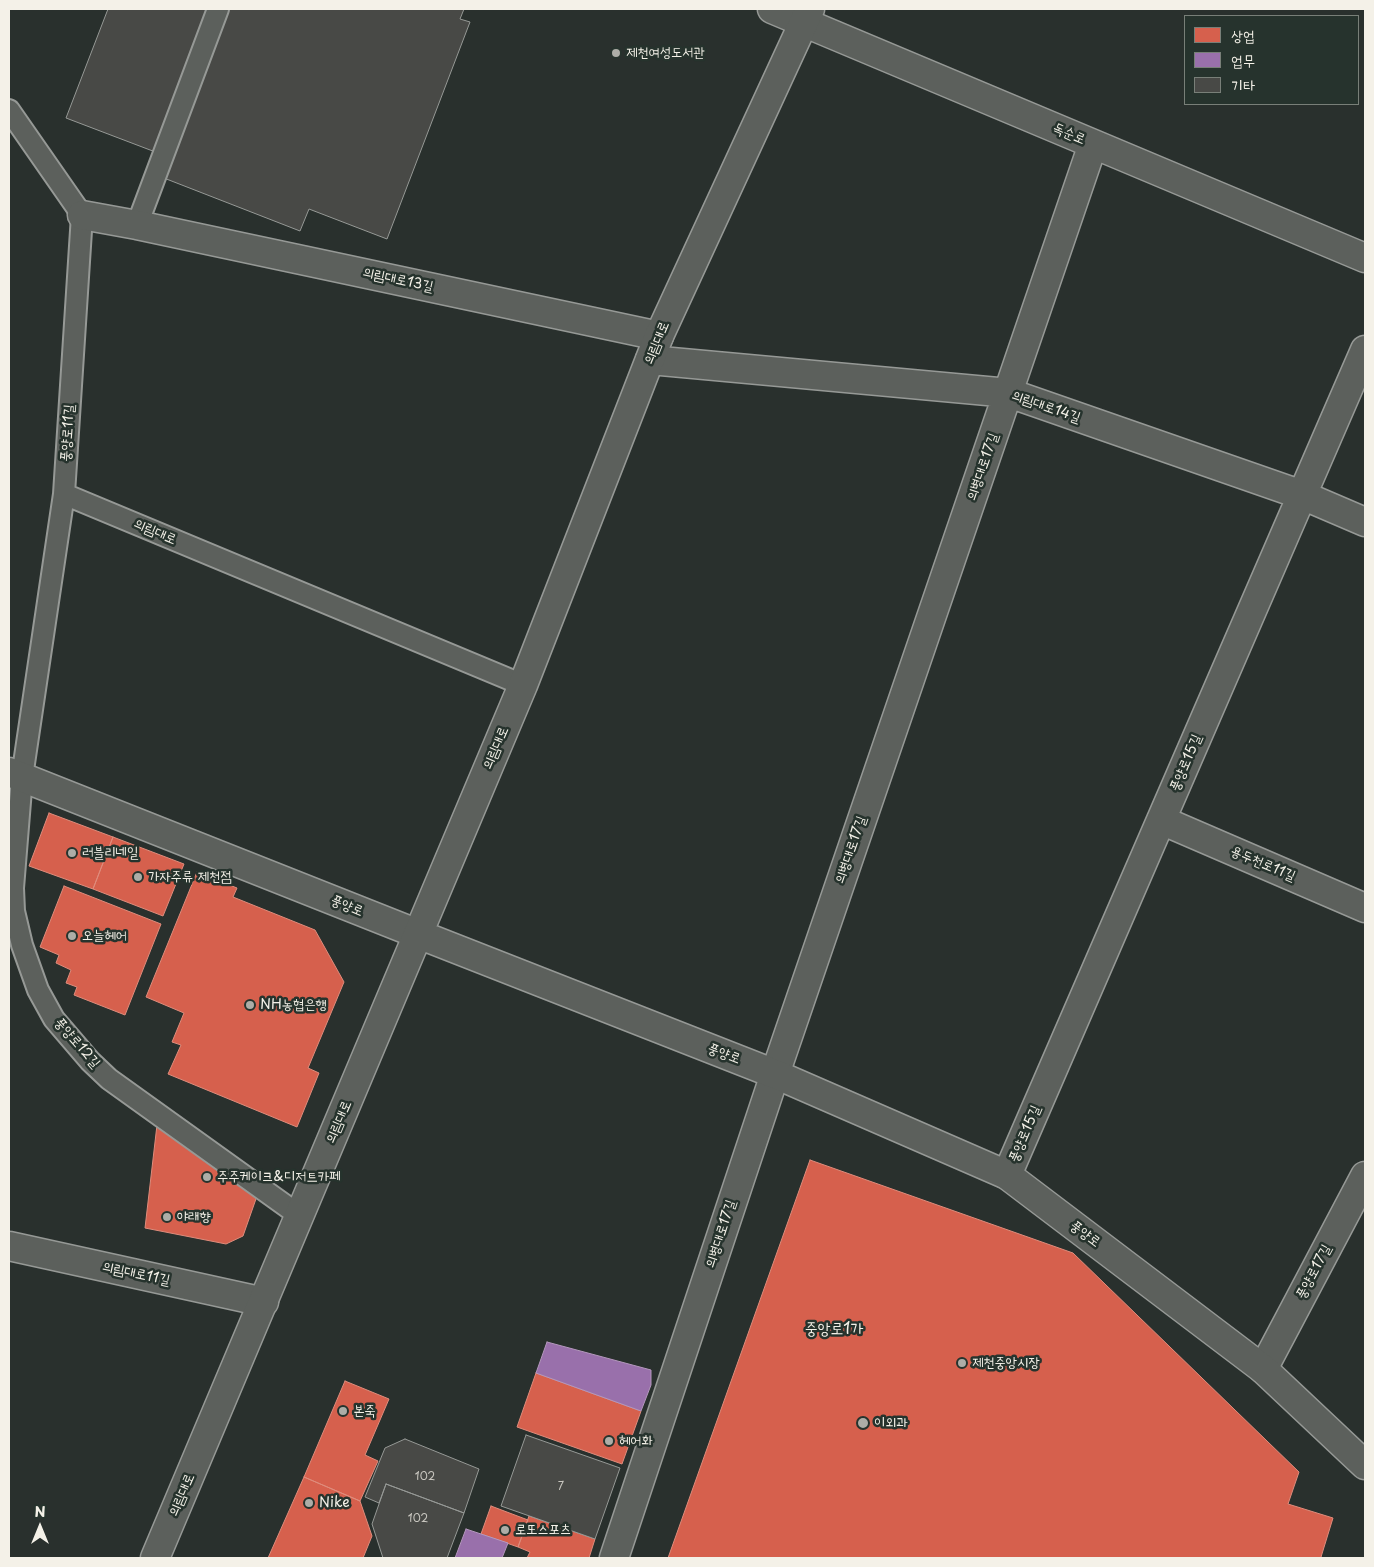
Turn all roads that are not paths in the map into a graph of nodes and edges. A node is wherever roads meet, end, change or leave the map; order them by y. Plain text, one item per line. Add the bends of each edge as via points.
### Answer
1 (218, 9) edge
2 (772, 9) edge
3 (807, 16) edge
4 (9, 110) edge
5 (1094, 144) junction
6 (82, 215) junction
7 (137, 225) junction
8 (1365, 258) edge
9 (654, 348) junction
10 (1365, 350) edge
11 (1008, 393) junction
12 (64, 494) junction
13 (1302, 495) junction
14 (1365, 522) edge
15 (523, 685) junction
16 (15, 774) edge
17 (1161, 820) junction
18 (1365, 908) edge
19 (418, 934) junction
20 (775, 1074) junction
21 (1007, 1175) junction
22 (1365, 1176) edge
23 (300, 1216) junction
24 (9, 1246) edge
25 (264, 1302) junction
26 (1263, 1369) junction
27 (1365, 1465) edge
28 (155, 1558) edge
29 (614, 1558) edge

1 - 7 lane
2 - 3 street, 독순로
3 - 5 street, 독순로
3 - 9 street, 의림대로
4 - 6 lane
5 - 8 street, 독순로
5 - 11 street, 의병대로17길
6 - 7 street, 의림대로13길
6 - 12 lane, 풍양로11길
7 - 9 street, 의림대로13길
9 - 11 street, 의림대로14길
9 - 15 street, 의림대로
10 - 13 street, 풍양로15길
11 - 13 street, 의림대로14길
11 - 20 street, 의병대로17길
12 - 15 lane, 의림대로
12 - 16 lane, 풍양로11길
13 - 14 street, 의림대로14길
13 - 17 street, 풍양로15길
15 - 19 street, 의림대로
16 - 19 street, 풍양로
16 - 23 lane, 풍양로12길 via 14,911 38,990 54,1019 110,1079
17 - 18 street, 용두천로11길
17 - 21 street, 풍양로15길
19 - 20 street, 풍양로
19 - 23 street, 의림대로
20 - 21 street, 풍양로
20 - 29 street, 의병대로17길
21 - 26 street, 풍양로
22 - 26 street, 풍양로17길
23 - 25 street, 의림대로
24 - 25 street, 의림대로11길
25 - 28 street, 의림대로
26 - 27 street, 풍양로

